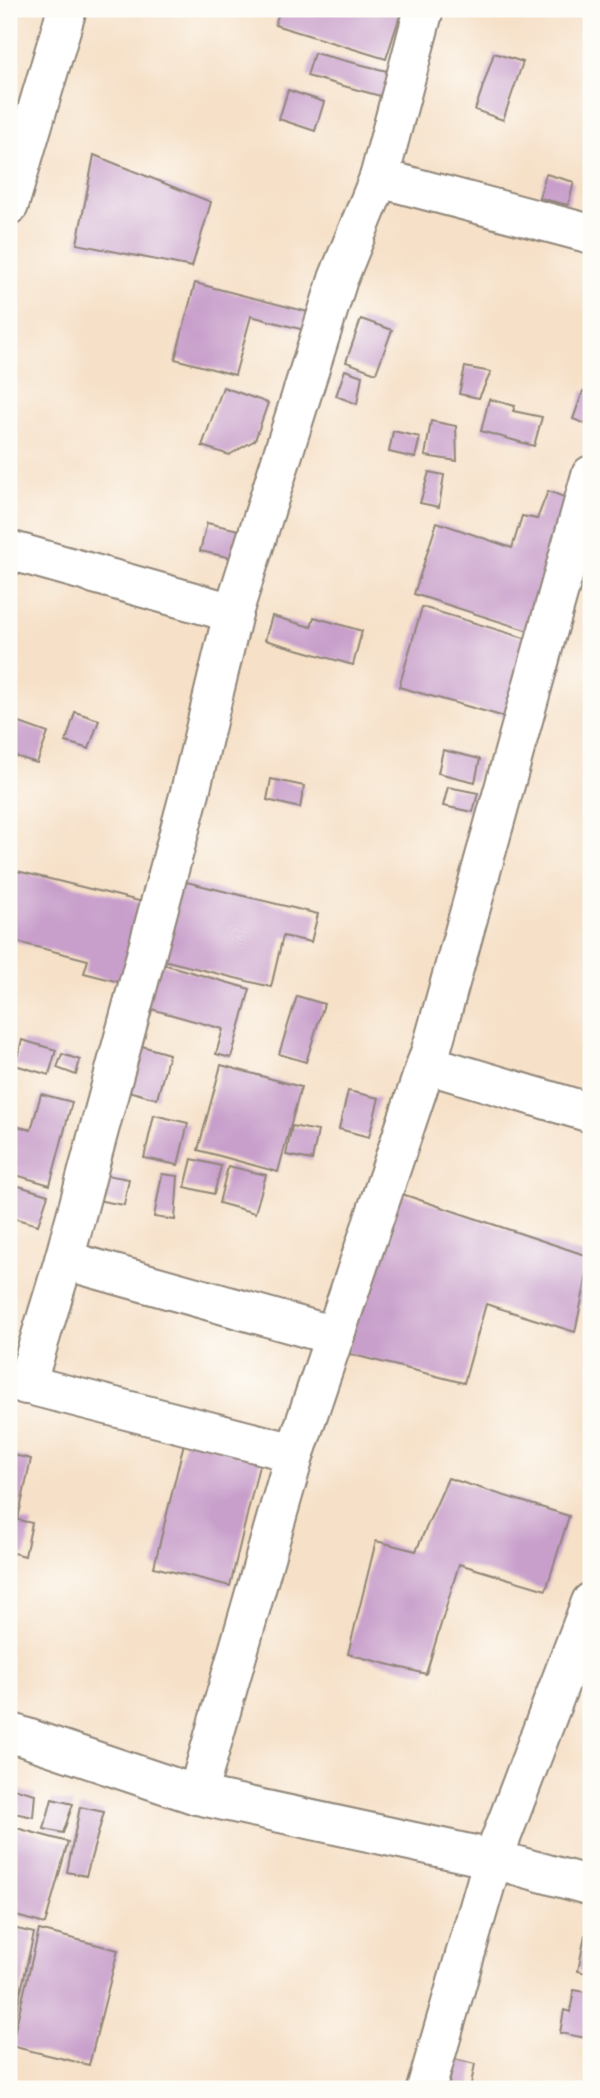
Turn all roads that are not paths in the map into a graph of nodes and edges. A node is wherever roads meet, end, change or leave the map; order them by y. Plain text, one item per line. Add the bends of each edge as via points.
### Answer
1 (67, 9) edge
2 (424, 9) edge
3 (379, 178) junction
4 (9, 205) edge
5 (591, 234) edge
6 (591, 475) edge
7 (9, 550) edge
8 (575, 603) edge
9 (233, 613) junction
10 (426, 1064) junction
11 (591, 1113) edge
12 (64, 1260) junction
13 (335, 1336) junction
14 (18, 1382) edge
15 (295, 1452) junction
16 (591, 1602) edge
17 (9, 1732) edge
18 (197, 1795) junction
19 (493, 1859) junction
20 (591, 1886) edge
21 (426, 2089) edge

1 - 4 street
2 - 3 street
3 - 5 street
3 - 9 street via 338,279
6 - 8 street
7 - 9 street
8 - 10 street
9 - 12 street via 190,792
10 - 11 street
10 - 13 street
12 - 13 street
12 - 14 street
13 - 15 street
14 - 15 street
15 - 18 street
16 - 19 street
17 - 18 street
18 - 19 street
19 - 20 street
19 - 21 street

